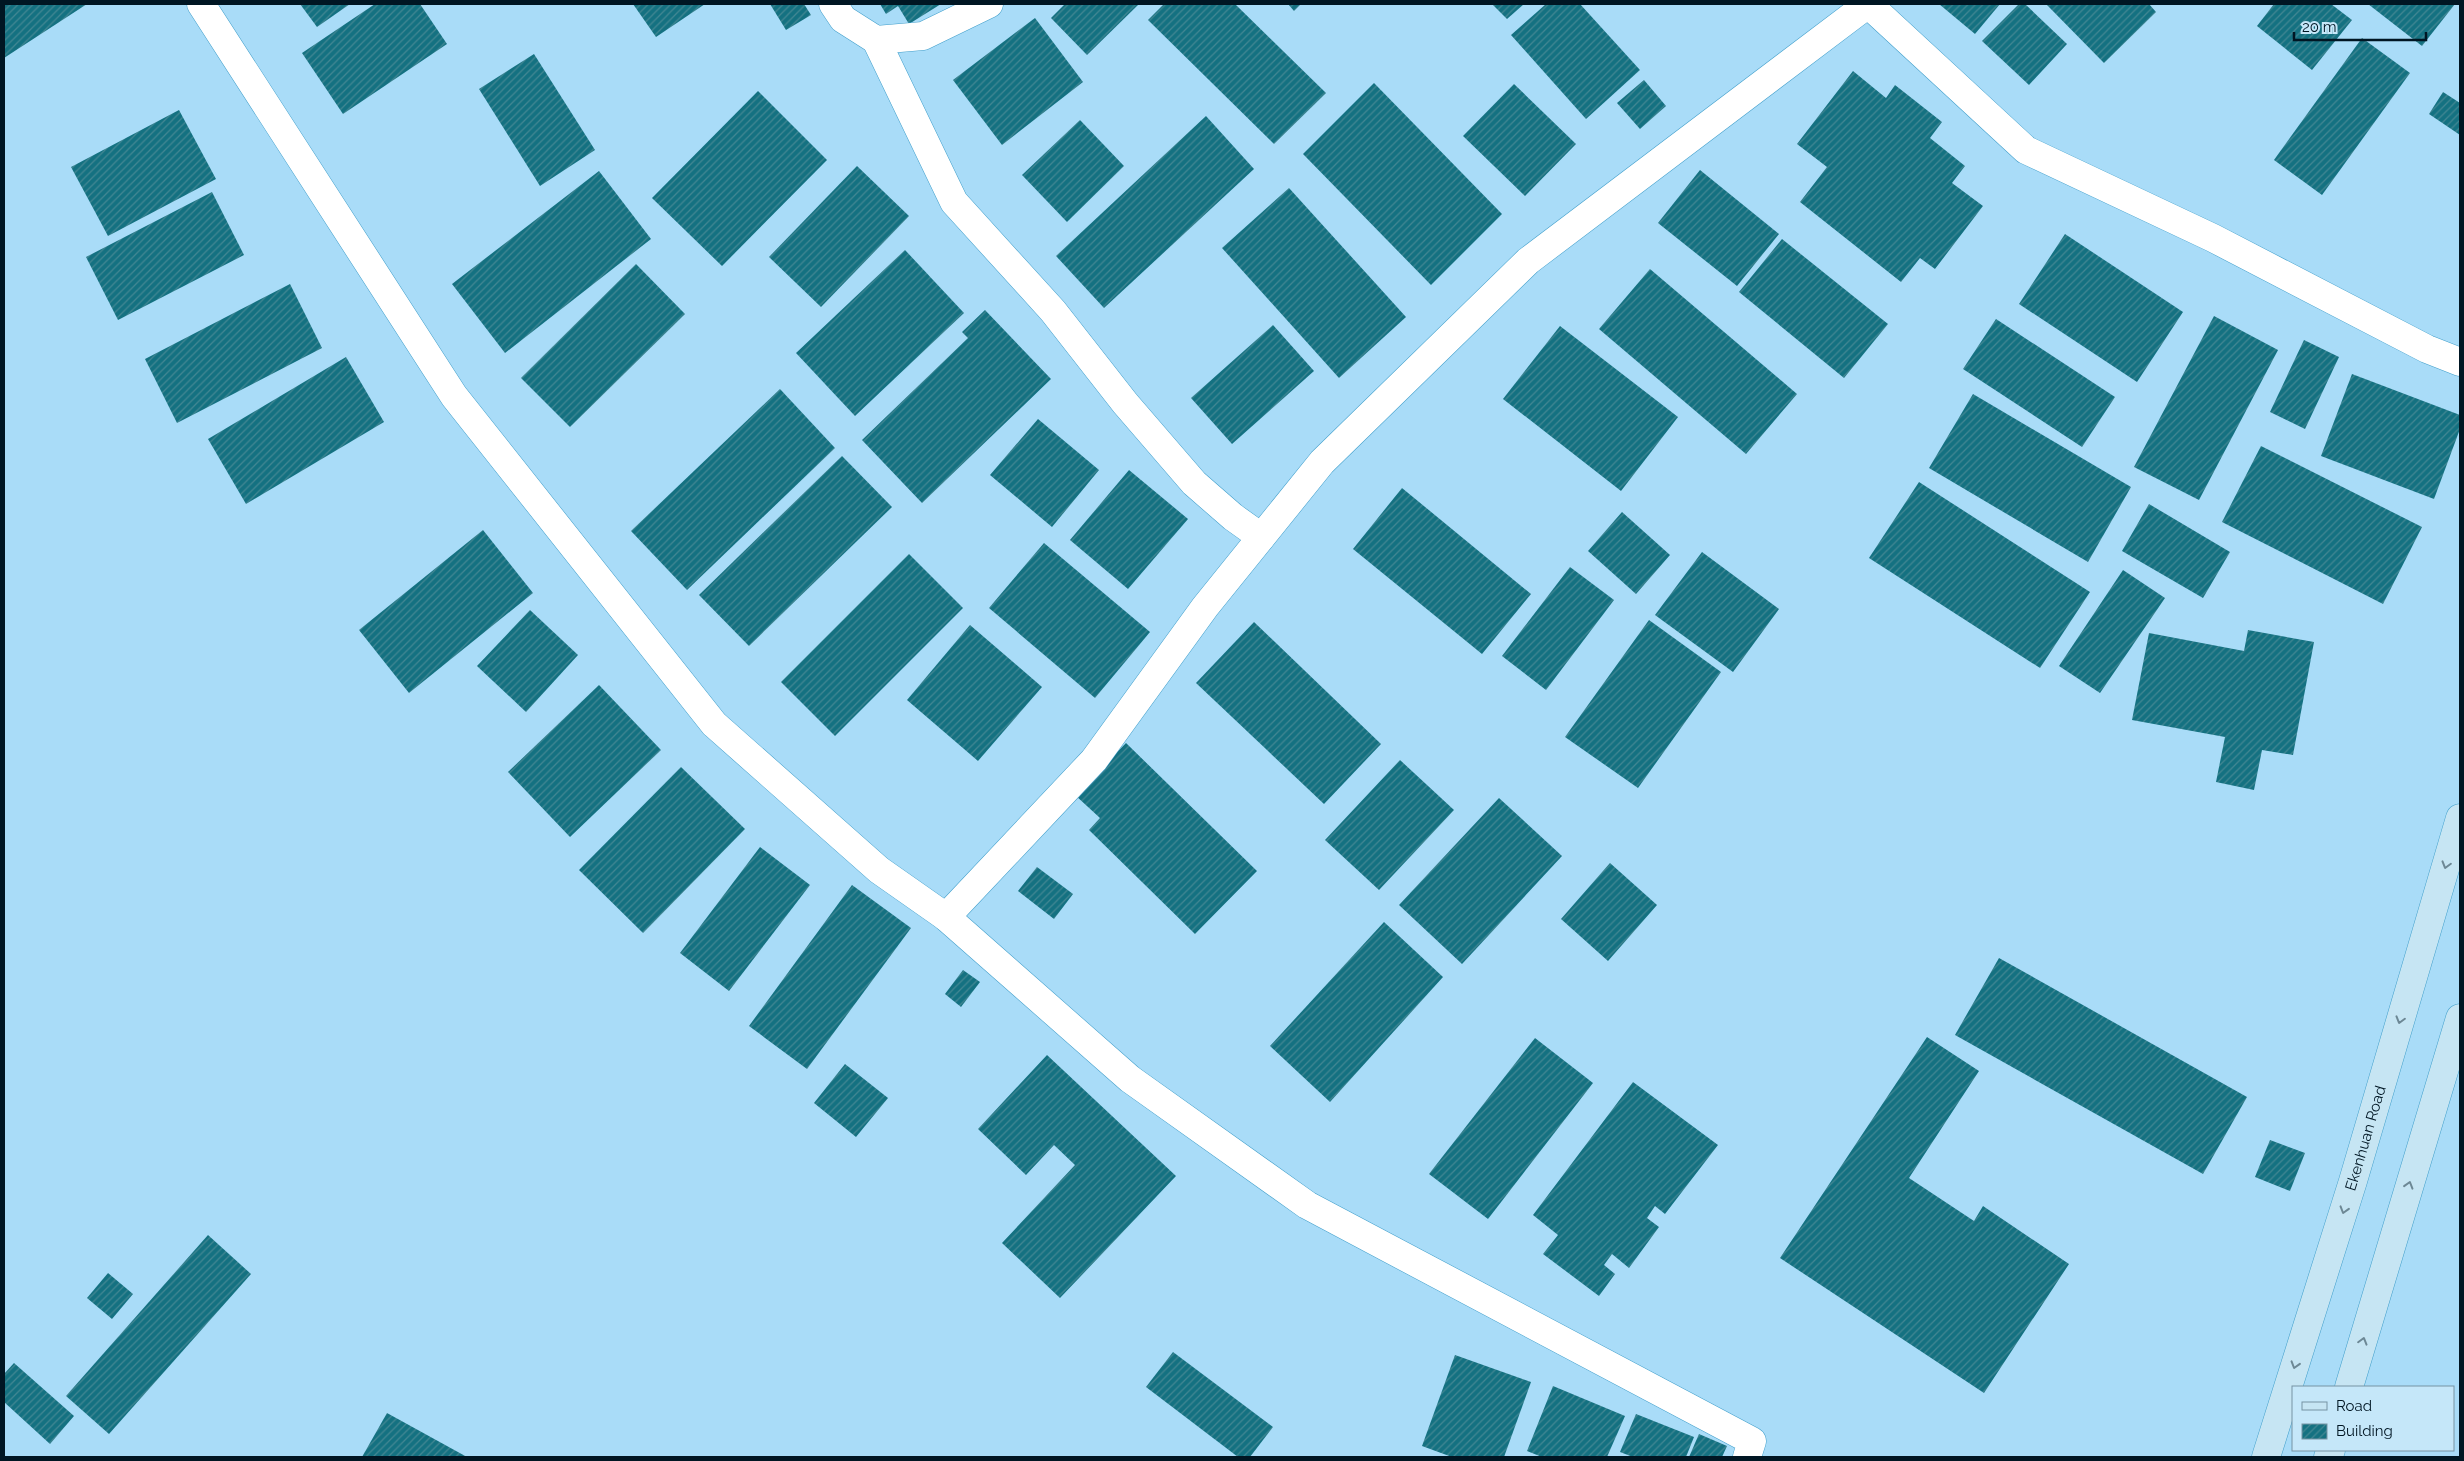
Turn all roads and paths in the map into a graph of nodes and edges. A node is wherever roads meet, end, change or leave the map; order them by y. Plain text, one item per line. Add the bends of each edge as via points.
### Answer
1 (202, 4) edge
2 (833, 4) edge
3 (989, 4) edge
4 (1868, 4) edge
5 (876, 40) junction
6 (2460, 362) edge
7 (1262, 537) junction
8 (2460, 818) edge
9 (946, 917) junction
10 (2460, 1018) edge
11 (2349, 1386) edge
12 (1747, 1457) edge
13 (2266, 1457) edge

1 - 9 street via 454,396 714,724 879,870
2 - 5 street via 843,18
3 - 5 street via 923,36
4 - 6 street via 2026,150 2213,238 2427,349
4 - 7 street via 1528,261 1322,462
5 - 7 street via 954,202 1054,311 1125,403 1194,483
7 - 9 street via 1205,607 1094,760
8 -> 13 main road, Ekenhuan Road via 2353,1181
9 - 12 street via 1130,1079 1307,1205 1752,1441
11 -> 10 main road

